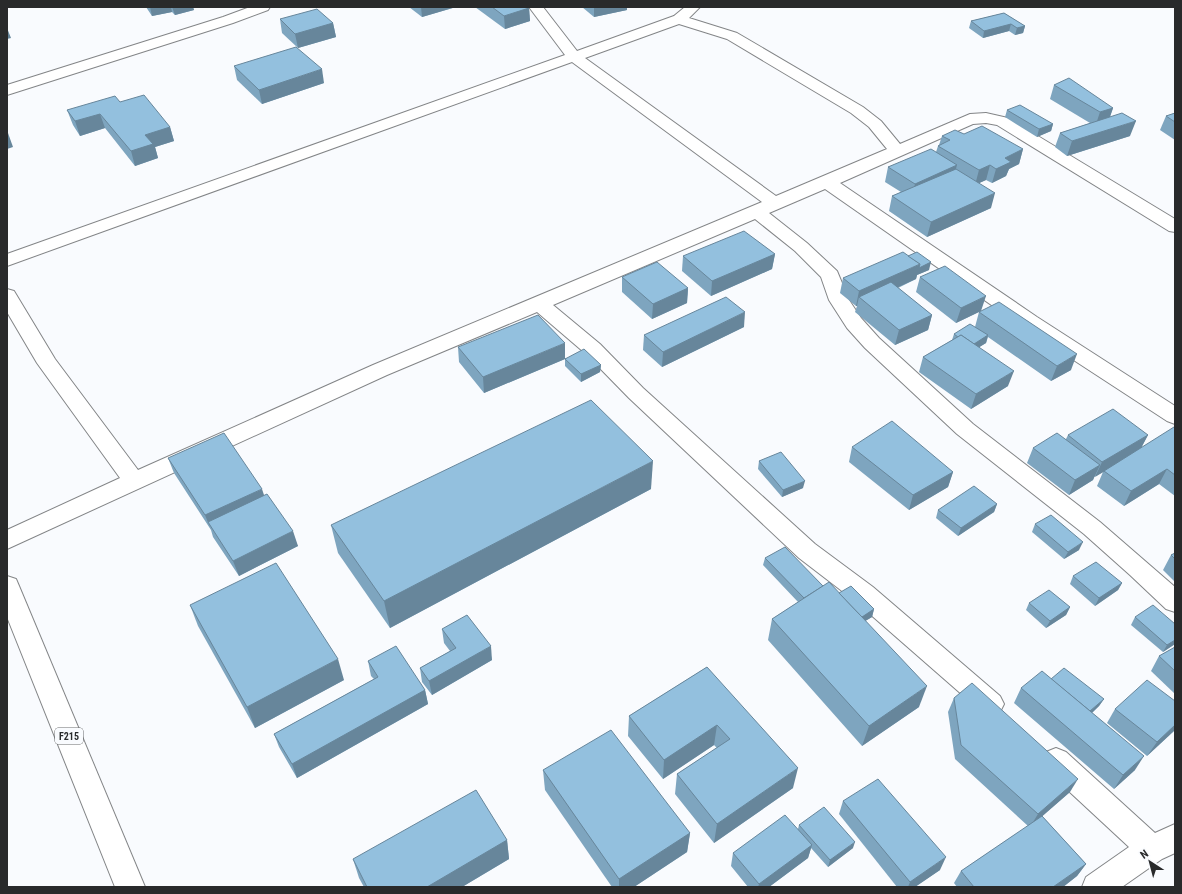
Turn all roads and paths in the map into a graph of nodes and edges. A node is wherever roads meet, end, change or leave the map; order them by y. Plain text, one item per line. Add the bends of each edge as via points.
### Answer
1 (263, 7) edge
2 (536, 7) edge
3 (693, 7) edge
4 (679, 19) junction
5 (574, 57) junction
6 (7, 90) edge
7 (898, 152) junction
8 (827, 182) junction
9 (765, 207) junction
10 (1175, 227) edge
11 (7, 260) edge
12 (7, 295) edge
13 (540, 303) junction
14 (1175, 416) edge
15 (134, 481) junction
16 (7, 540) edge
17 (7, 586) edge
18 (1175, 602) edge
19 (1008, 718) edge
20 (1038, 744) edge
21 (1164, 843) edge
22 (130, 887) edge
23 (1097, 887) edge

1 - 6 street via 221,23
2 - 5 street
3 - 4 street
4 - 5 street
4 - 7 street via 732,36 857,110 875,124
5 - 9 street
5 - 11 street
7 - 8 street
7 - 10 street via 970,119 1002,121
8 - 9 street
8 - 14 street via 1030,322
9 - 13 street
9 - 18 street via 830,275 839,300 854,323 872,343 966,429 1092,528
12 - 15 street via 48,363
13 - 15 street via 380,370
13 - 19 street via 593,349 636,393 807,551 864,594
15 - 16 street
17 - 22 street, F215
20 - 21 street
21 - 23 street

